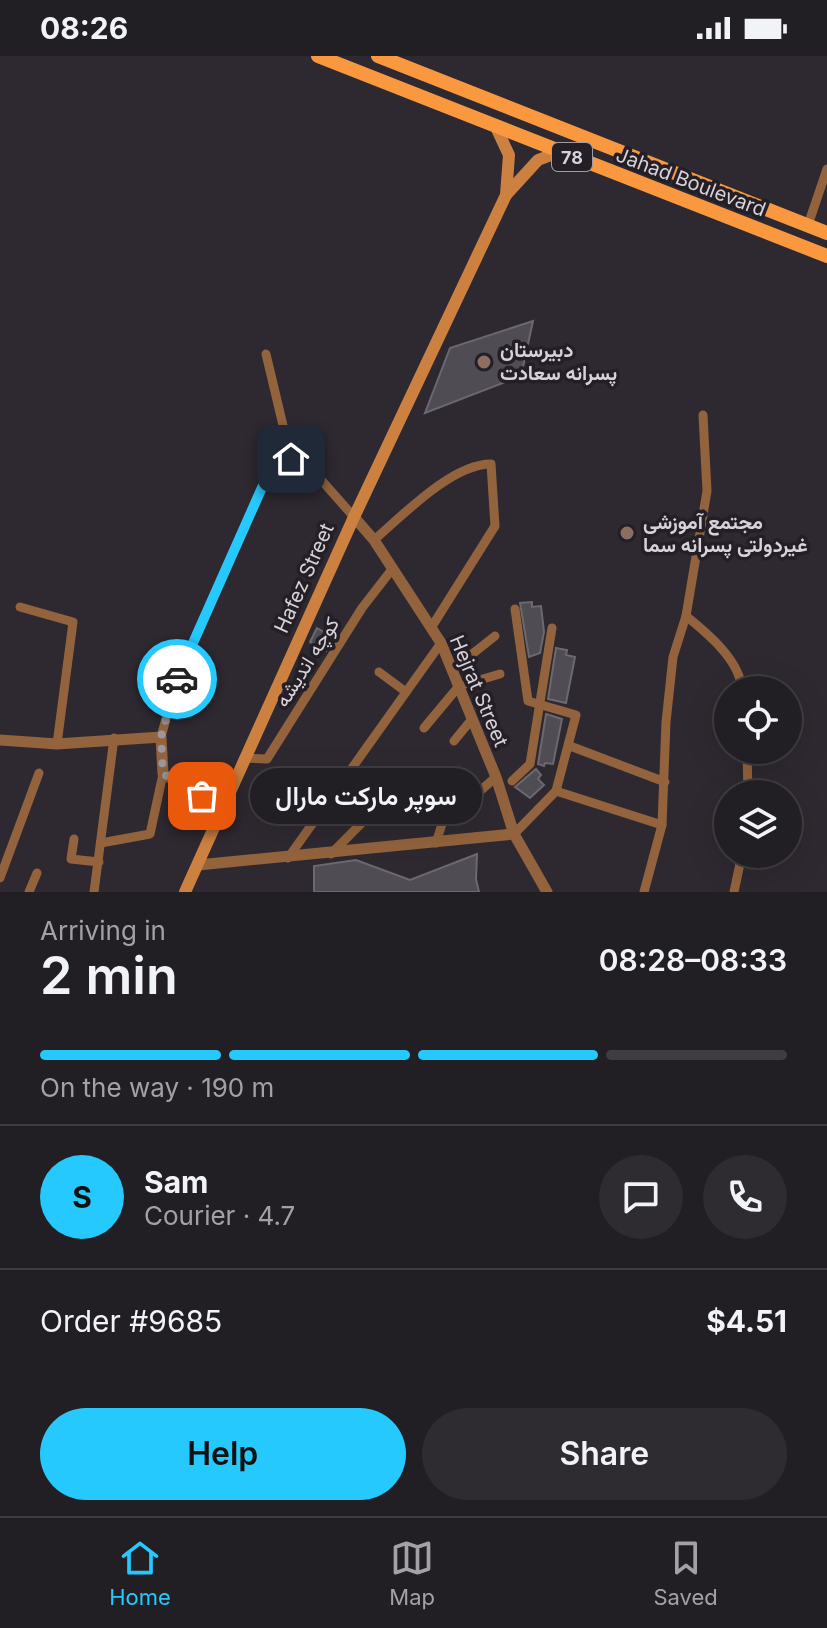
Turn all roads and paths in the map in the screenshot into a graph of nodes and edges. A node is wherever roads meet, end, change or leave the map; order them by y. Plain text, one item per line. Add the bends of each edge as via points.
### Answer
1 (318, 56) edge
2 (378, 56) edge
3 (495, 125) junction
4 (559, 152) junction
5 (827, 169) edge
6 (506, 195) junction
7 (808, 225) junction
8 (827, 233) edge
9 (827, 256) edge
10 (266, 354) dead end
11 (703, 415) dead end
12 (291, 459) junction
13 (354, 517) junction
14 (374, 540) junction
15 (393, 568) junction
16 (20, 607) dead end
17 (515, 609) dead end
18 (686, 616) junction
19 (431, 628) junction
20 (552, 628) dead end
21 (495, 636) dead end
22 (441, 643) junction
23 (452, 670) junction
24 (379, 672) dead end
25 (500, 674) dead end
26 (738, 676) edge
27 (459, 686) junction
28 (406, 692) junction
29 (538, 705) junction
30 (472, 719) junction
31 (424, 728) dead end
32 (161, 737) junction
33 (114, 738) junction
34 (0, 740) edge
35 (454, 741) dead end
36 (57, 744) junction
37 (570, 746) junction
38 (244, 758) junction
39 (39, 773) dead end
40 (163, 774) junction
41 (496, 777) junction
42 (512, 781) dead end
43 (665, 782) junction
44 (398, 786) dead end
45 (556, 791) junction
46 (221, 806) junction
47 (662, 825) junction
48 (514, 834) junction
49 (74, 839) dead end
50 (101, 843) junction
51 (436, 843) junction
52 (331, 854) junction
53 (288, 858) junction
54 (99, 862) junction
55 (198, 865) junction
56 (739, 868) edge
57 (37, 873) dead end
58 (0, 878) edge
59 (29, 892) edge
60 (94, 892) edge
61 (185, 892) edge
62 (547, 892) edge
63 (644, 892) edge
64 (734, 892) edge

1 - 3 main road, Jahad Boulevard / 78
2 - 7 main road, Jahad Boulevard / 78
3 - 4 main road, Jahad Boulevard / 78
3 - 6 main road via 509,155
4 - 6 main road via 538,160
4 - 9 main road, Jahad Boulevard / 78
5 - 7 street
6 - 13 main road, Hafez Street
7 - 8 main road, Jahad Boulevard / 78
10 - 12 street
11 - 18 street via 707,491
12 - 13 street via 300,456
12 - 32 street via 272,465 176,682
13 - 14 street, Hejrat Street
13 - 38 main road, Hafez Street
14 - 15 street, Hejrat Street
14 - 19 street via 435,488 476,464 491,464 495,526
15 - 19 street, Hejrat Street
15 - 38 street, کوچه اندیشه via 267,759
16 - 36 street via 73,622
17 - 29 street via 528,701
18 - 26 street via 713,638
18 - 43 street via 673,657
19 - 22 street, Hejrat Street
20 - 29 street
21 - 23 street
22 - 23 street, Hejrat Street
22 - 28 street
23 - 27 street, Hejrat Street
24 - 28 street
25 - 27 street
27 - 30 street, Hejrat Street
27 - 31 street
28 - 53 street
29 - 37 street via 576,715
29 - 42 street via 530,764
30 - 35 street
30 - 41 street, Hejrat Street
32 - 33 street
32 - 40 street
33 - 36 street
33 - 50 street
34 - 36 street
37 - 43 street
37 - 45 street
38 - 46 main road, Hafez Street
39 - 58 street
40 - 46 street
40 - 50 street via 150,834
41 - 48 street, Hejrat Street
41 - 51 street via 442,824
43 - 47 street
44 - 52 street
45 - 47 street
45 - 48 street
46 - 55 main road, Hafez Street
47 - 63 street
48 - 51 street
48 - 62 street, Hejrat Street
49 - 54 street via 71,859
50 - 54 street
51 - 52 street
52 - 53 street
53 - 55 street
54 - 60 street
55 - 61 main road, Hafez Street
56 - 64 street
57 - 59 street

